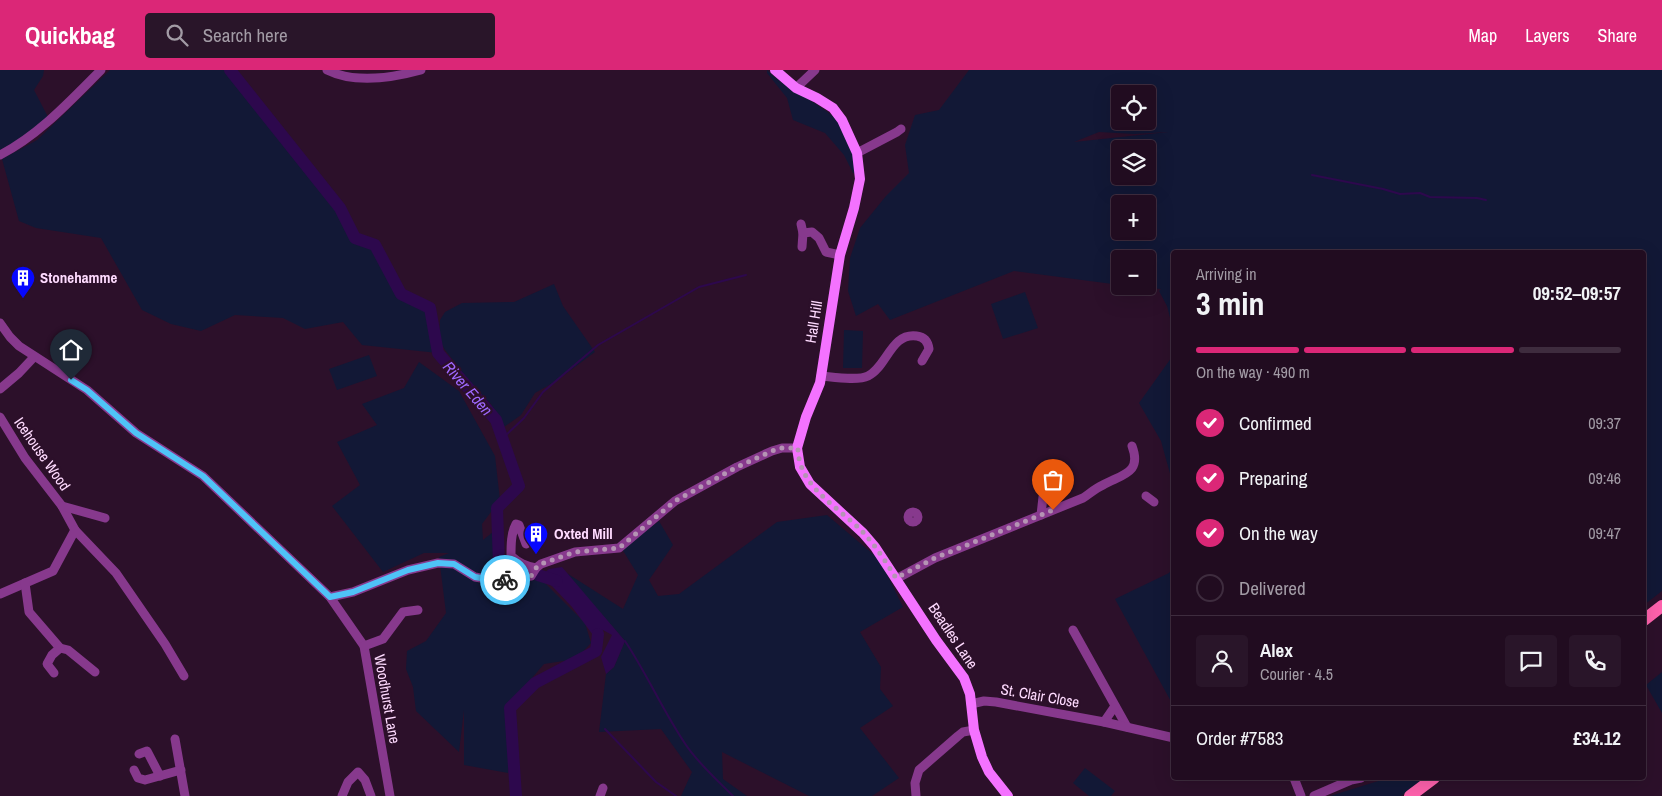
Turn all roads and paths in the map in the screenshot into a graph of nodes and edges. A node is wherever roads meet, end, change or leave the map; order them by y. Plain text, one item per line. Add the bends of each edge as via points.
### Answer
1 (101, 70) edge
2 (327, 70) edge
3 (421, 70) edge
4 (775, 70) edge
5 (815, 70) edge
6 (796, 88) junction
7 (901, 128) dead end
8 (857, 152) junction
9 (0, 155) edge
10 (802, 247) dead end
11 (840, 255) junction
12 (0, 323) edge
13 (34, 357) junction
14 (922, 361) dead end
15 (821, 376) junction
16 (0, 389) edge
17 (0, 417) edge
18 (1132, 446) dead end
19 (798, 448) junction
20 (1043, 497) dead end
21 (62, 506) junction
22 (1041, 515) junction
23 (105, 518) dead end
24 (75, 530) junction
25 (526, 544) dead end
26 (536, 568) junction
27 (896, 578) junction
28 (25, 583) junction
29 (0, 594) edge
30 (330, 597) junction
31 (1662, 606) edge
32 (418, 610) dead end
33 (1646, 618) edge
34 (1074, 630) dead end
35 (364, 646) junction
36 (60, 648) junction
37 (95, 672) dead end
38 (54, 673) dead end
39 (184, 676) dead end
40 (971, 704) junction
41 (1115, 706) junction
42 (1104, 722) junction
43 (1127, 727) junction
44 (974, 730) junction
45 (1171, 737) edge
46 (175, 739) dead end
47 (139, 754) dead end
48 (134, 770) dead end
49 (180, 770) junction
50 (160, 776) junction
51 (1295, 780) edge
52 (1351, 780) edge
53 (1431, 780) edge
54 (185, 796) edge
55 (342, 796) edge
56 (371, 796) edge
57 (390, 796) edge
58 (916, 796) edge
59 (1008, 796) edge
60 (1301, 796) edge
61 (1314, 796) edge
62 (1410, 796) edge

1 - 9 street via 52,118 20,144
2 - 3 street via 369,78
4 - 6 street, Hall Hill
5 - 6 street
6 - 8 street, Hall Hill via 833,108
7 - 8 street
8 - 11 street, Hall Hill via 860,179
10 - 11 street via 802,228 819,238 826,252
11 - 15 street, Hall Hill
12 - 13 street, Woodhurst Lane via 14,342
13 - 16 street
13 - 30 street, Woodhurst Lane via 87,390 136,433 203,476
14 - 15 street via 929,349 928,342 914,335 897,343 874,372 866,377
15 - 19 street, Hall Hill
17 - 21 street, Icehouse Wood via 25,458
18 - 22 street via 1136,456 1131,470 1083,498
19 - 26 street via 782,448 767,453 675,501 619,548 575,552
19 - 27 street, Hall Hill via 800,467 805,476 863,533
20 - 22 street
21 - 23 street, Icehouse Wood
21 - 24 street, Icehouse Wood
22 - 27 street via 935,558
24 - 28 street via 53,570
24 - 39 street, Icehouse Wood via 116,573
25 - 26 street via 516,524 511,556 525,566
26 - 30 street via 531,576 498,581 475,577 454,564 438,563
27 - 40 street, Beadles Lane via 964,678
28 - 29 street
28 - 36 street via 29,612
30 - 35 street, Woodhurst Lane
31 - 33 main road
32 - 35 street via 403,612 383,639
34 - 41 street
35 - 57 street, Woodhurst Lane
36 - 37 street via 68,650
36 - 38 street via 44,664
40 - 42 street, St. Clair Close via 996,702
40 - 44 street, Beadles Lane
41 - 42 street
41 - 43 street
42 - 43 street, St. Clair Close
43 - 45 street, St. Clair Close
44 - 58 street via 963,732 919,770 915,782
44 - 59 street, Beadles Lane via 986,767
46 - 49 street
47 - 50 street via 147,751
48 - 50 street via 138,778 145,780
49 - 50 street
49 - 54 street
51 - 60 street
52 - 61 street
53 - 62 main road
55 - 56 street via 348,782 358,772

